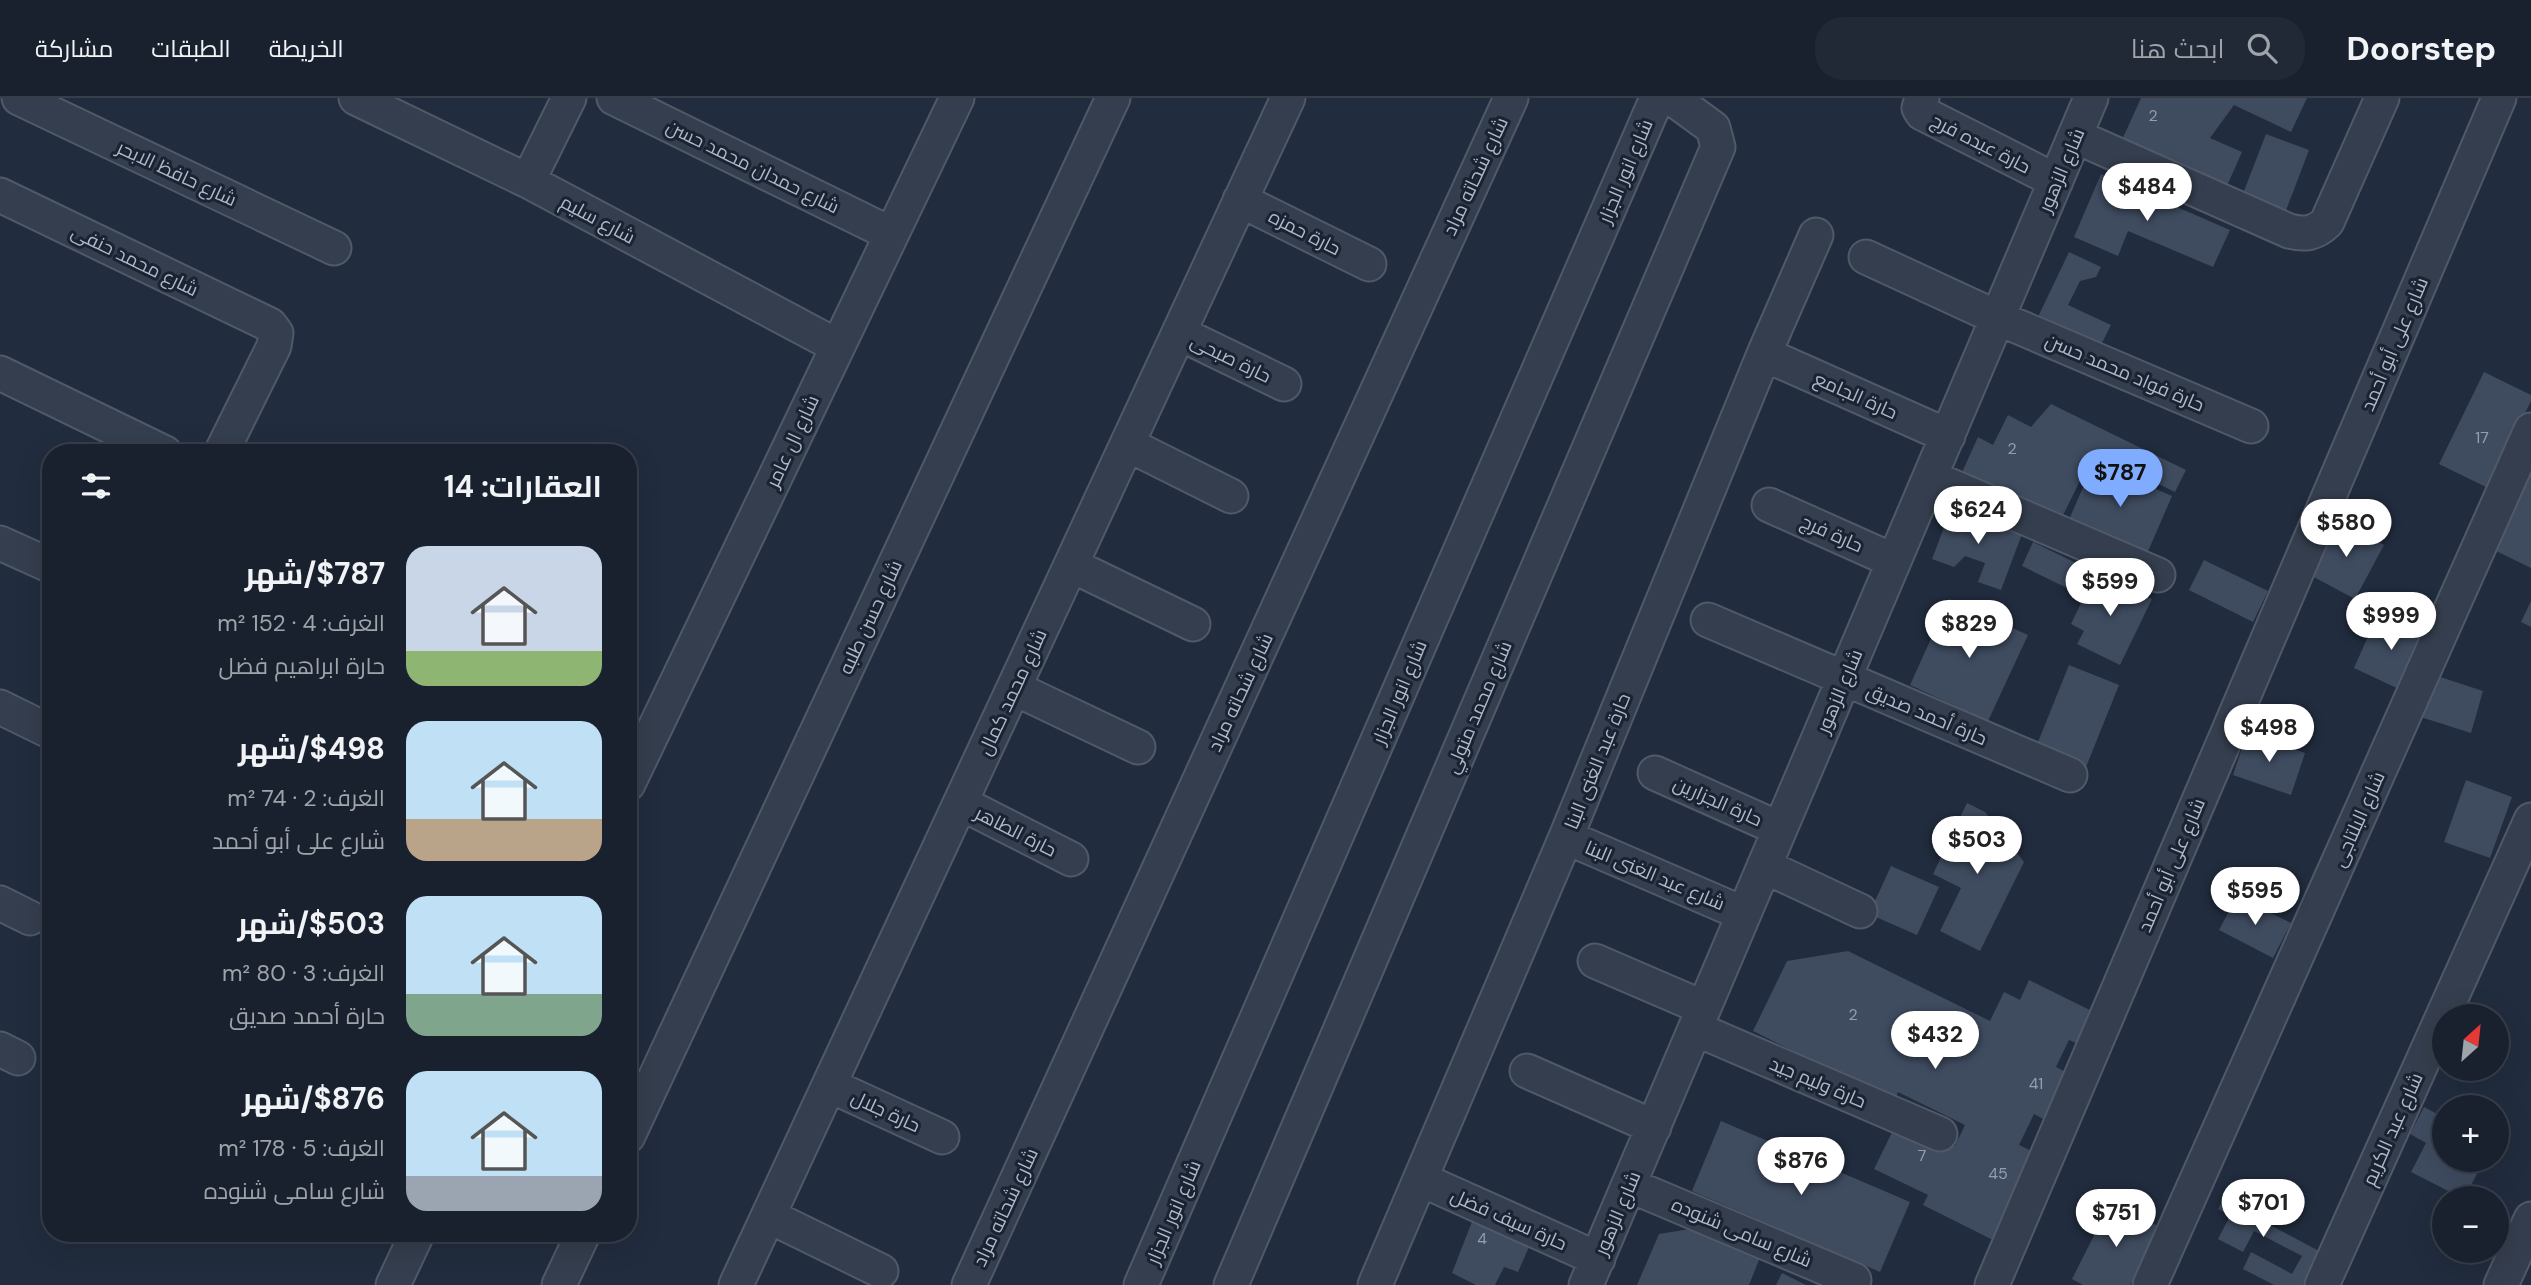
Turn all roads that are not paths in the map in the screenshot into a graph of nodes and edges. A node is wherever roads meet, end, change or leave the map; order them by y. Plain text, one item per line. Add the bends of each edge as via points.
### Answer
1 (19, 98) edge
2 (356, 98) edge
3 (569, 98) edge
4 (614, 98) edge
5 (957, 98) edge
6 (1113, 98) edge
7 (1288, 98) edge
8 (1511, 98) edge
9 (1922, 98) edge
10 (2091, 98) edge
11 (2382, 98) edge
12 (2499, 98) edge
13 (1677, 101) edge
14 (392, 106) edge
15 (2075, 136) junction
16 (528, 181) junction
17 (2056, 181) junction
18 (0, 195) edge
19 (1240, 200) junction
20 (891, 234) junction
21 (1816, 235) dead end
22 (334, 248) dead end
23 (1866, 257) dead end
24 (1369, 264) dead end
25 (1998, 318) junction
26 (1179, 333) junction
27 (837, 346) junction
28 (1764, 354) junction
29 (0, 373) edge
30 (1284, 384) dead end
31 (2251, 426) dead end
32 (2531, 430) edge
33 (1948, 436) junction
34 (146, 444) edge
35 (225, 444) edge
36 (1127, 444) junction
37 (1930, 477) junction
38 (1231, 496) dead end
39 (1769, 505) dead end
40 (0, 543) edge
41 (1894, 561) junction
42 (42, 562) edge
43 (1071, 565) junction
44 (2158, 575) dead end
45 (1707, 620) dead end
46 (1193, 624) dead end
47 (1844, 679) junction
48 (1014, 688) junction
49 (0, 708) edge
50 (42, 728) edge
51 (1138, 747) dead end
52 (637, 765) edge
53 (1655, 773) dead end
54 (2070, 775) dead end
55 (961, 803) junction
56 (2531, 820) edge
57 (1780, 829) junction
58 (1566, 837) junction
59 (1071, 859) dead end
60 (1764, 866) junction
61 (0, 903) edge
62 (1860, 911) dead end
63 (1744, 914) junction
64 (30, 918) dead end
65 (1595, 961) dead end
66 (1700, 1019) junction
67 (1527, 1071) dead end
68 (829, 1085) junction
69 (637, 1117) edge
70 (1654, 1127) junction
71 (1940, 1134) dead end
72 (942, 1137) dead end
73 (1420, 1179) junction
74 (1629, 1185) junction
75 (769, 1216) junction
76 (2531, 1219) edge
77 (412, 1242) edge
78 (579, 1242) edge
79 (881, 1271) dead end
80 (1592, 1272) edge
81 (1854, 1280) dead end
82 (393, 1285) edge
83 (559, 1285) edge
84 (736, 1285) edge
85 (970, 1285) edge
86 (1141, 1285) edge
87 (1231, 1285) edge
88 (1375, 1285) edge
89 (1992, 1285) edge
90 (2150, 1285) edge
91 (2322, 1285) edge
92 (2501, 1285) edge

1 - 22 street, شارع حافظ الابحر
2 - 14 street, شارع سليم
3 - 16 street
4 - 20 street, شارع حمدان محمد حسن
5 - 20 street, شارع ال عامر
6 - 69 street, شارع حسن طلبه
7 - 19 street, شارع محمد كمال
8 - 85 street, شارع شحاته مراد
9 - 17 street, حارة عبده فرج via 1922,113
10 - 15 street, شارع الزهور
11 - 15 street via 2327,222 2309,234 2289,231
12 - 89 street, شارع على أبو أحمد
13 - 86 street, شارع انور الجزار
13 - 87 street, شارع محمد متولي via 1713,128 1718,147
14 - 16 street, شارع سليم
15 - 17 street, شارع الزهور
16 - 27 street, شارع سليم
17 - 25 street, شارع الزهور
18 - 35 street, شارع محمد حنفى via 270,325 276,333 274,346
19 - 24 street, حارة حمزه
19 - 26 street, شارع محمد كمال
20 - 27 street, شارع ال عامر
21 - 28 street, حارة عبد الغنى البنا
23 - 25 street, حارة فواد محمد حسن
25 - 31 street, حارة فواد محمد حسن
25 - 33 street, شارع الزهور
26 - 30 street, حارة صبحى
26 - 36 street, شارع محمد كمال
27 - 52 street, شارع ال عامر
28 - 33 street, حارة الجامع
28 - 58 street, حارة عبد الغنى البنا
29 - 34 street
32 - 90 street, شارع البلتاجى
33 - 37 street, شارع الزهور
36 - 38 street
36 - 43 street, شارع محمد كمال
37 - 41 street, شارع الزهور
37 - 44 street
39 - 41 street, حارة فرج
40 - 42 street
41 - 47 street, شارع الزهور
43 - 46 street
43 - 48 street, شارع محمد كمال
45 - 47 street, حارة أحمد صديق
47 - 54 street, حارة أحمد صديق
47 - 57 street, شارع الزهور
48 - 51 street
48 - 55 street, شارع محمد كمال
49 - 50 street
53 - 57 street, حارة الجزارين
55 - 59 street, حارة الطاهر
55 - 68 street, شارع محمد كمال
56 - 91 street, شارع عبد الكريم
57 - 60 street, شارع الزهور
58 - 63 street, شارع عبد الغنى البنا
58 - 73 street, حارة عبد الغنى البنا
60 - 62 street
60 - 63 street, شارع الزهور
61 - 64 street
63 - 66 street, شارع الزهور
65 - 66 street, حارة وليم جيد
66 - 70 street, شارع الزهور
66 - 71 street, حارة وليم جيد
67 - 70 street
68 - 72 street, حارة جلال
68 - 75 street, شارع محمد كمال
70 - 74 street, شارع الزهور
73 - 80 street, حارة سيف فضل
73 - 88 street, حارة عبد الغنى البنا
74 - 80 street, شارع الزهور
74 - 81 street, شارع سامى شنوده
75 - 79 street
75 - 84 street, شارع محمد كمال
76 - 92 street
77 - 82 street
78 - 83 street

